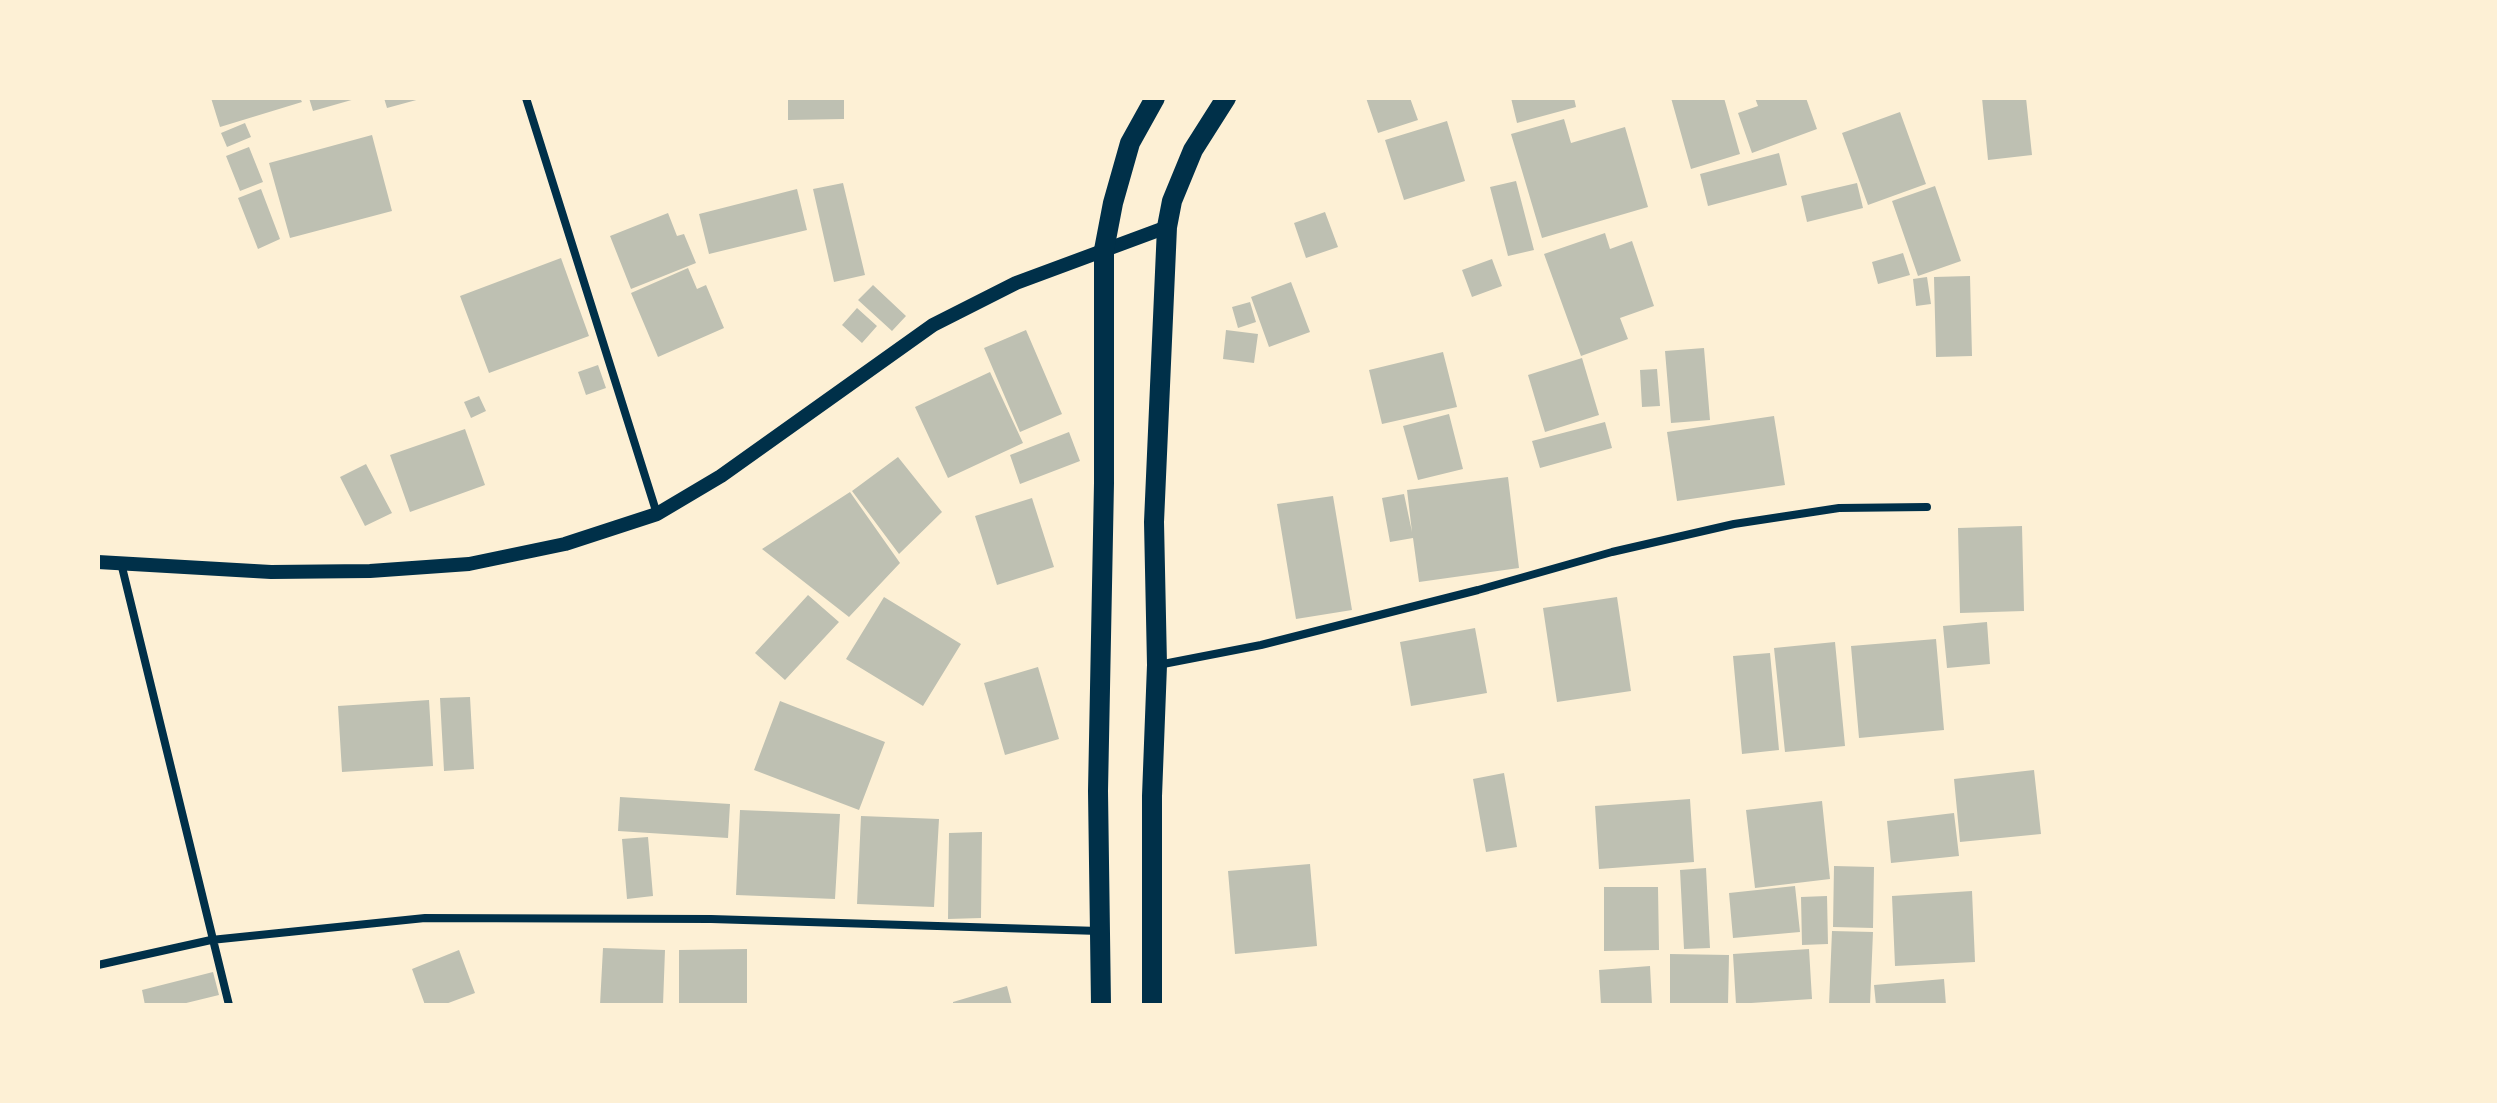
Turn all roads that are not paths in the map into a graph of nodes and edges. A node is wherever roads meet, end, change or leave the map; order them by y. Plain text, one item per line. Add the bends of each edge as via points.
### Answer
1 (526, 98) edge
2 (1155, 98) edge
3 (1226, 98) edge
4 (1167, 227) junction
5 (1104, 250) junction
6 (1927, 507) dead end
7 (657, 514) junction
8 (98, 562) edge
9 (121, 562) junction
10 (1157, 665) junction
11 (1100, 932) junction
12 (211, 940) junction
13 (98, 965) edge
14 (229, 1005) edge
15 (1101, 1005) edge
16 (1152, 1005) edge

1 - 7 street
2 - 5 main road via 1130,143
3 - 4 main road via 1193,150
4 - 5 street
4 - 10 main road via 1154,522
5 - 7 street via 1016,283 933,325 721,476
5 - 11 main road
6 - 10 street via 1839,508 1734,524 1261,645
7 - 9 street via 565,544 469,564 271,572
8 - 9 street
9 - 12 street
10 - 16 main road
11 - 12 street via 711,919 425,918
11 - 15 main road
12 - 13 street
12 - 14 street

